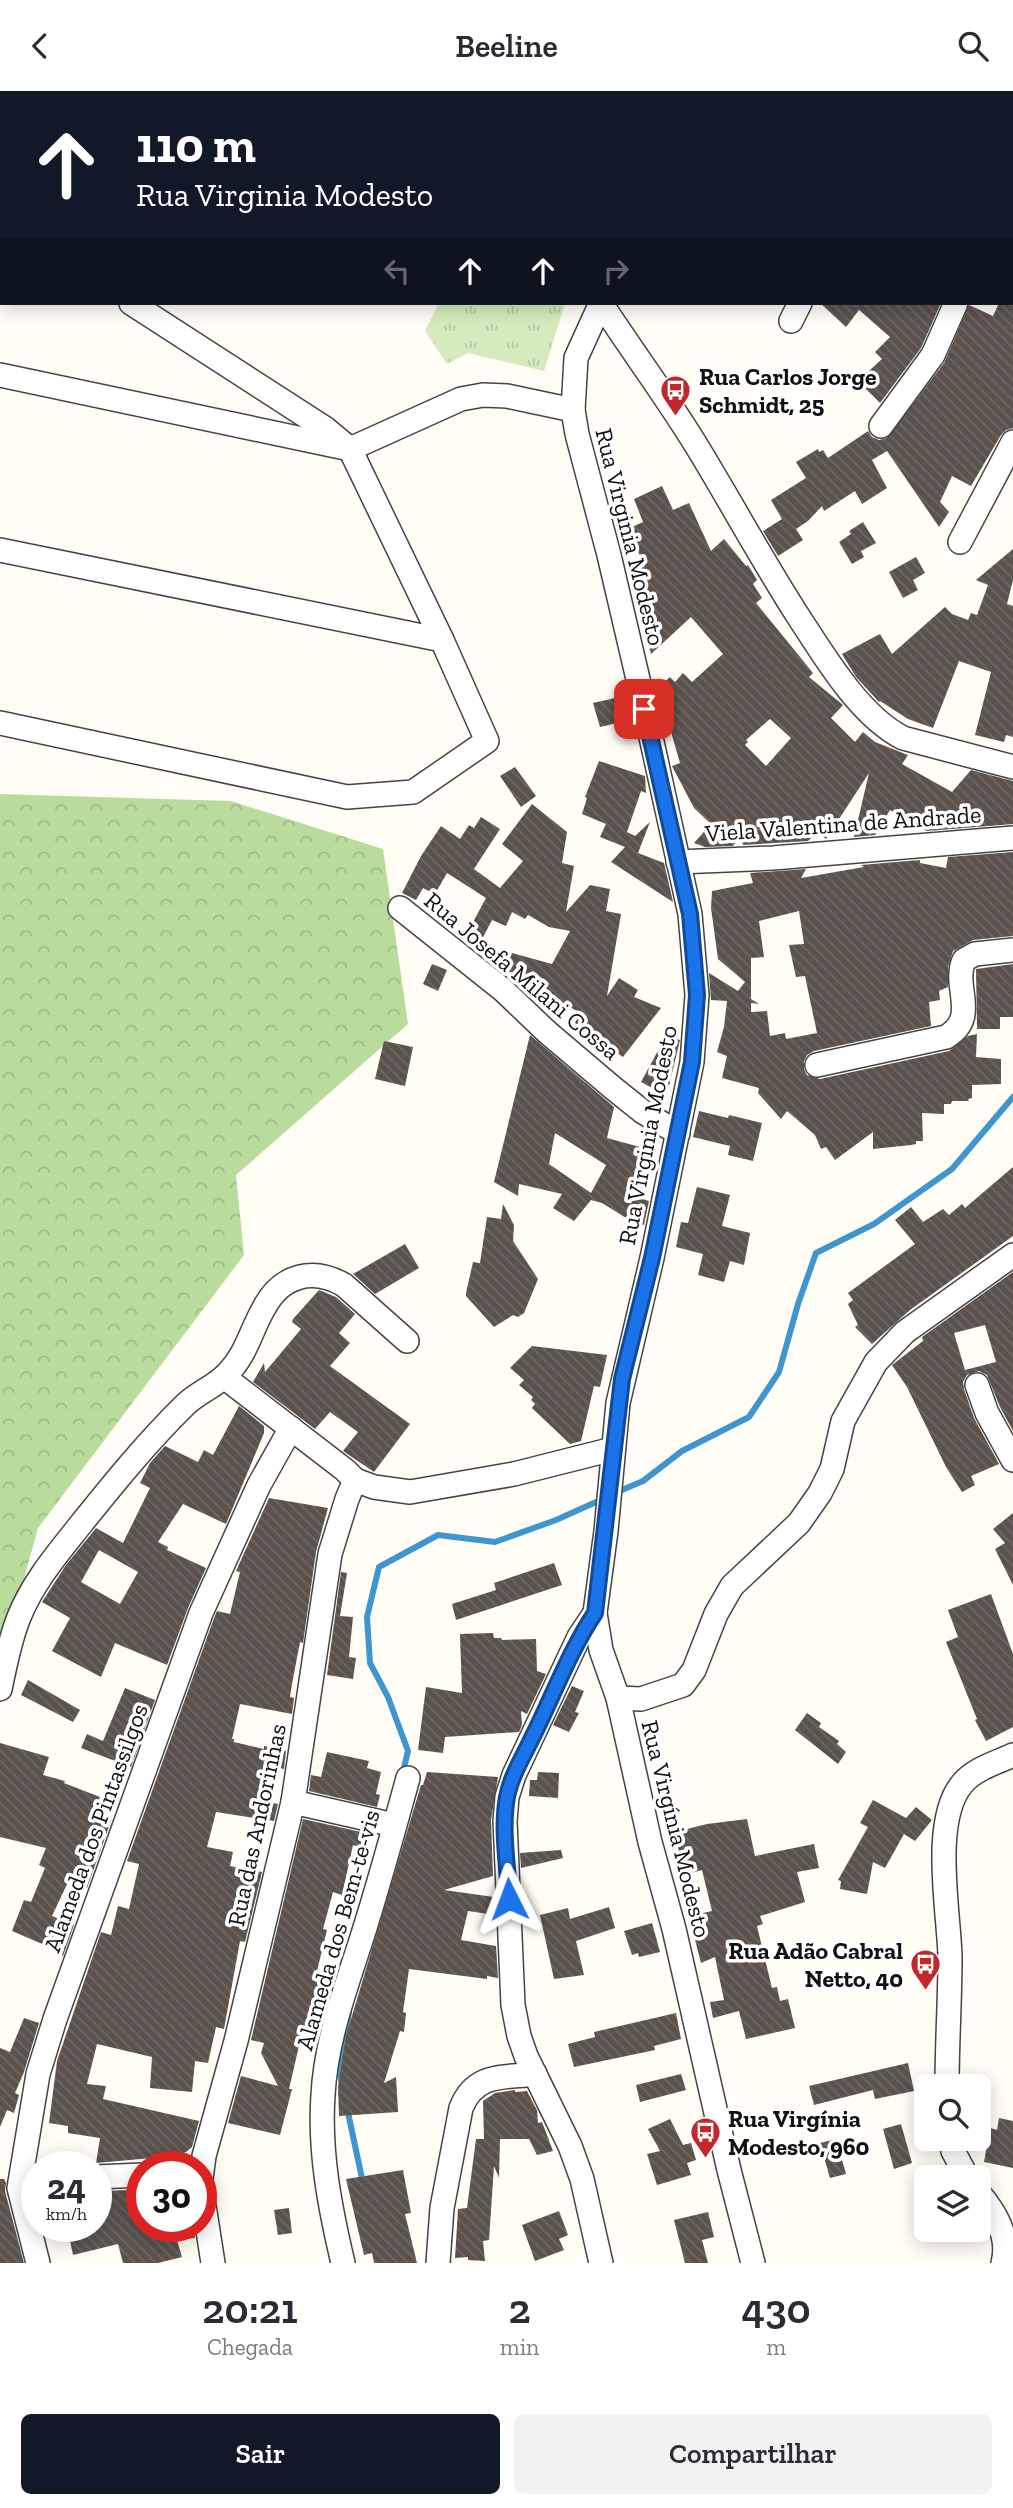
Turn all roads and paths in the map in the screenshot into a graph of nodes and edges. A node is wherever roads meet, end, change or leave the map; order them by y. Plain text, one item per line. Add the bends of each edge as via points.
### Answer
1 (134, 305) edge
2 (600, 305) edge
3 (602, 305) edge
4 (955, 305) edge
5 (0, 375) edge
6 (573, 410) junction
7 (881, 426) dead end
8 (1013, 442) edge
9 (350, 449) junction
10 (960, 542) dead end
11 (0, 550) edge
12 (442, 640) junction
13 (0, 723) edge
14 (1013, 767) edge
15 (1013, 838) edge
16 (678, 862) junction
17 (400, 908) dead end
18 (1013, 950) edge
19 (817, 1065) dead end
20 (678, 1133) junction
21 (1013, 1255) edge
22 (407, 1341) dead end
23 (224, 1377) junction
24 (977, 1385) dead end
25 (290, 1427) junction
26 (613, 1449) junction
27 (1013, 1460) edge
28 (355, 1480) junction
29 (595, 1613) junction
30 (0, 1689) edge
31 (618, 1698) junction
32 (1013, 1755) edge
33 (408, 1778) dead end
34 (293, 1803) junction
35 (394, 1825) junction
36 (535, 2074) junction
37 (947, 2074) edge
38 (206, 2151) edge
39 (19, 2187) edge
40 (991, 2209) edge
41 (210, 2242) edge
42 (38, 2263) edge
43 (213, 2263) edge
44 (343, 2263) edge
45 (438, 2263) edge
46 (601, 2263) edge
47 (753, 2263) edge
48 (1003, 2263) edge

1 - 9 street
2 - 6 street, Rua Virginia Modesto via 576,358
3 - 14 street via 665,395 813,639 856,698 888,730 904,738
4 - 7 street via 933,355
5 - 9 street
6 - 9 street via 483,395 461,399
6 - 16 street, Rua Virginia Modesto
8 - 10 street
9 - 12 street
11 - 12 street
12 - 13 street via 487,741 413,792 347,797
15 - 16 street, Viela Valentina de Andrade
16 - 20 street, Rua Virginia Modesto via 690,914 697,995 692,1062
17 - 20 street, Rua Josefa Milani Cossa via 503,990 613,1089
18 - 19 street via 975,954 964,960 962,1021 946,1037
20 - 26 street, Rua Virginia Modesto via 622,1379
21 - 31 street via 915,1325 876,1362 843,1422 832,1469 820,1493 799,1523 732,1586 683,1685 641,1699
22 - 23 street via 344,1285 309,1274 271,1297 251,1340
23 - 25 street
23 - 30 street via 168,1422 40,1578 18,1618
24 - 27 street
25 - 28 street
25 - 39 street, Alameda dos Pintassilgos via 206,1601 115,1850 38,2074
26 - 28 street via 432,1489 393,1491
26 - 29 street, Rua Virginia Modesto
28 - 34 street, Rua das Andorinhas via 330,1554
29 - 31 street, Rua Virgínia Modesto via 601,1650
29 - 36 street via 579,1637 507,1797 513,2005 519,2036
31 - 47 street, Rua Virgínia Modesto
32 - 37 street via 961,1785 947,1822 943,1887 950,1960
33 - 35 street, Alameda dos Bem-te-vis
34 - 35 street
34 - 38 street, Rua das Andorinhas
35 - 44 street, Alameda dos Bem-te-vis via 334,2025 323,2092 324,2167
36 - 45 street via 488,2080 467,2094 442,2208
36 - 46 street via 582,2179
39 - 42 street, Alameda dos Pintassilgos
40 - 48 street via 1004,2236
41 - 43 street

